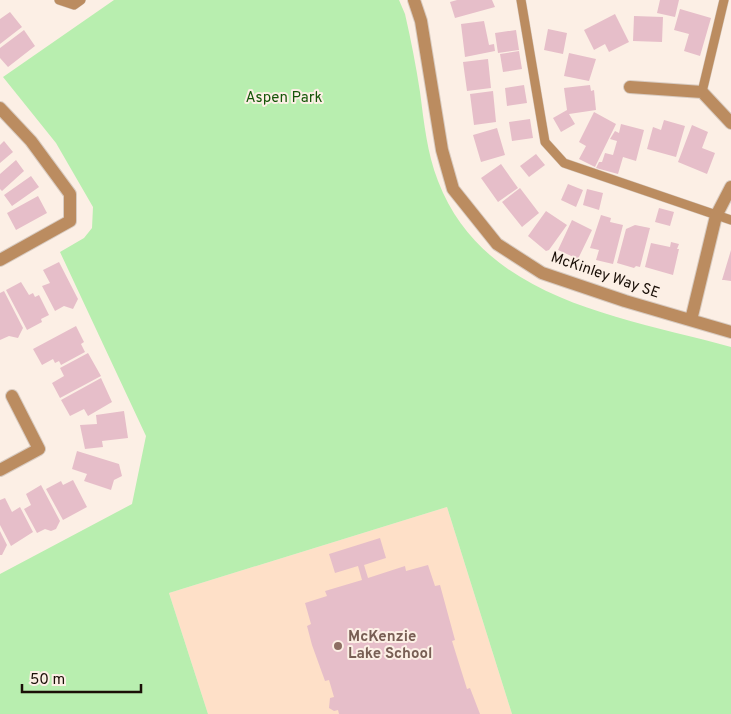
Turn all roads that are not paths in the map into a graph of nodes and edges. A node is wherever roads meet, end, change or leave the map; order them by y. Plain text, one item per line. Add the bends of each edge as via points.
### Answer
1 (59, 0) edge
2 (80, 0) edge
3 (414, 0) edge
4 (521, 0) edge
5 (724, 0) edge
6 (630, 87) dead end
7 (702, 92) junction
8 (0, 108) edge
9 (731, 123) edge
10 (731, 187) edge
11 (716, 216) junction
12 (731, 220) edge
13 (0, 260) edge
14 (691, 320) junction
15 (731, 332) edge
16 (12, 396) dead end
17 (0, 470) edge

1 - 2 lane via 74,5
3 - 14 street, McKinley Way SE via 421,21 442,150 453,188 497,244 542,272 625,302
4 - 11 lane via 545,142 564,163
5 - 7 lane
6 - 7 street
7 - 9 street
8 - 13 street via 31,141 70,194 70,221
10 - 11 street
11 - 12 lane
11 - 14 street
14 - 15 street, McKinley Way SE
16 - 17 street via 39,449

